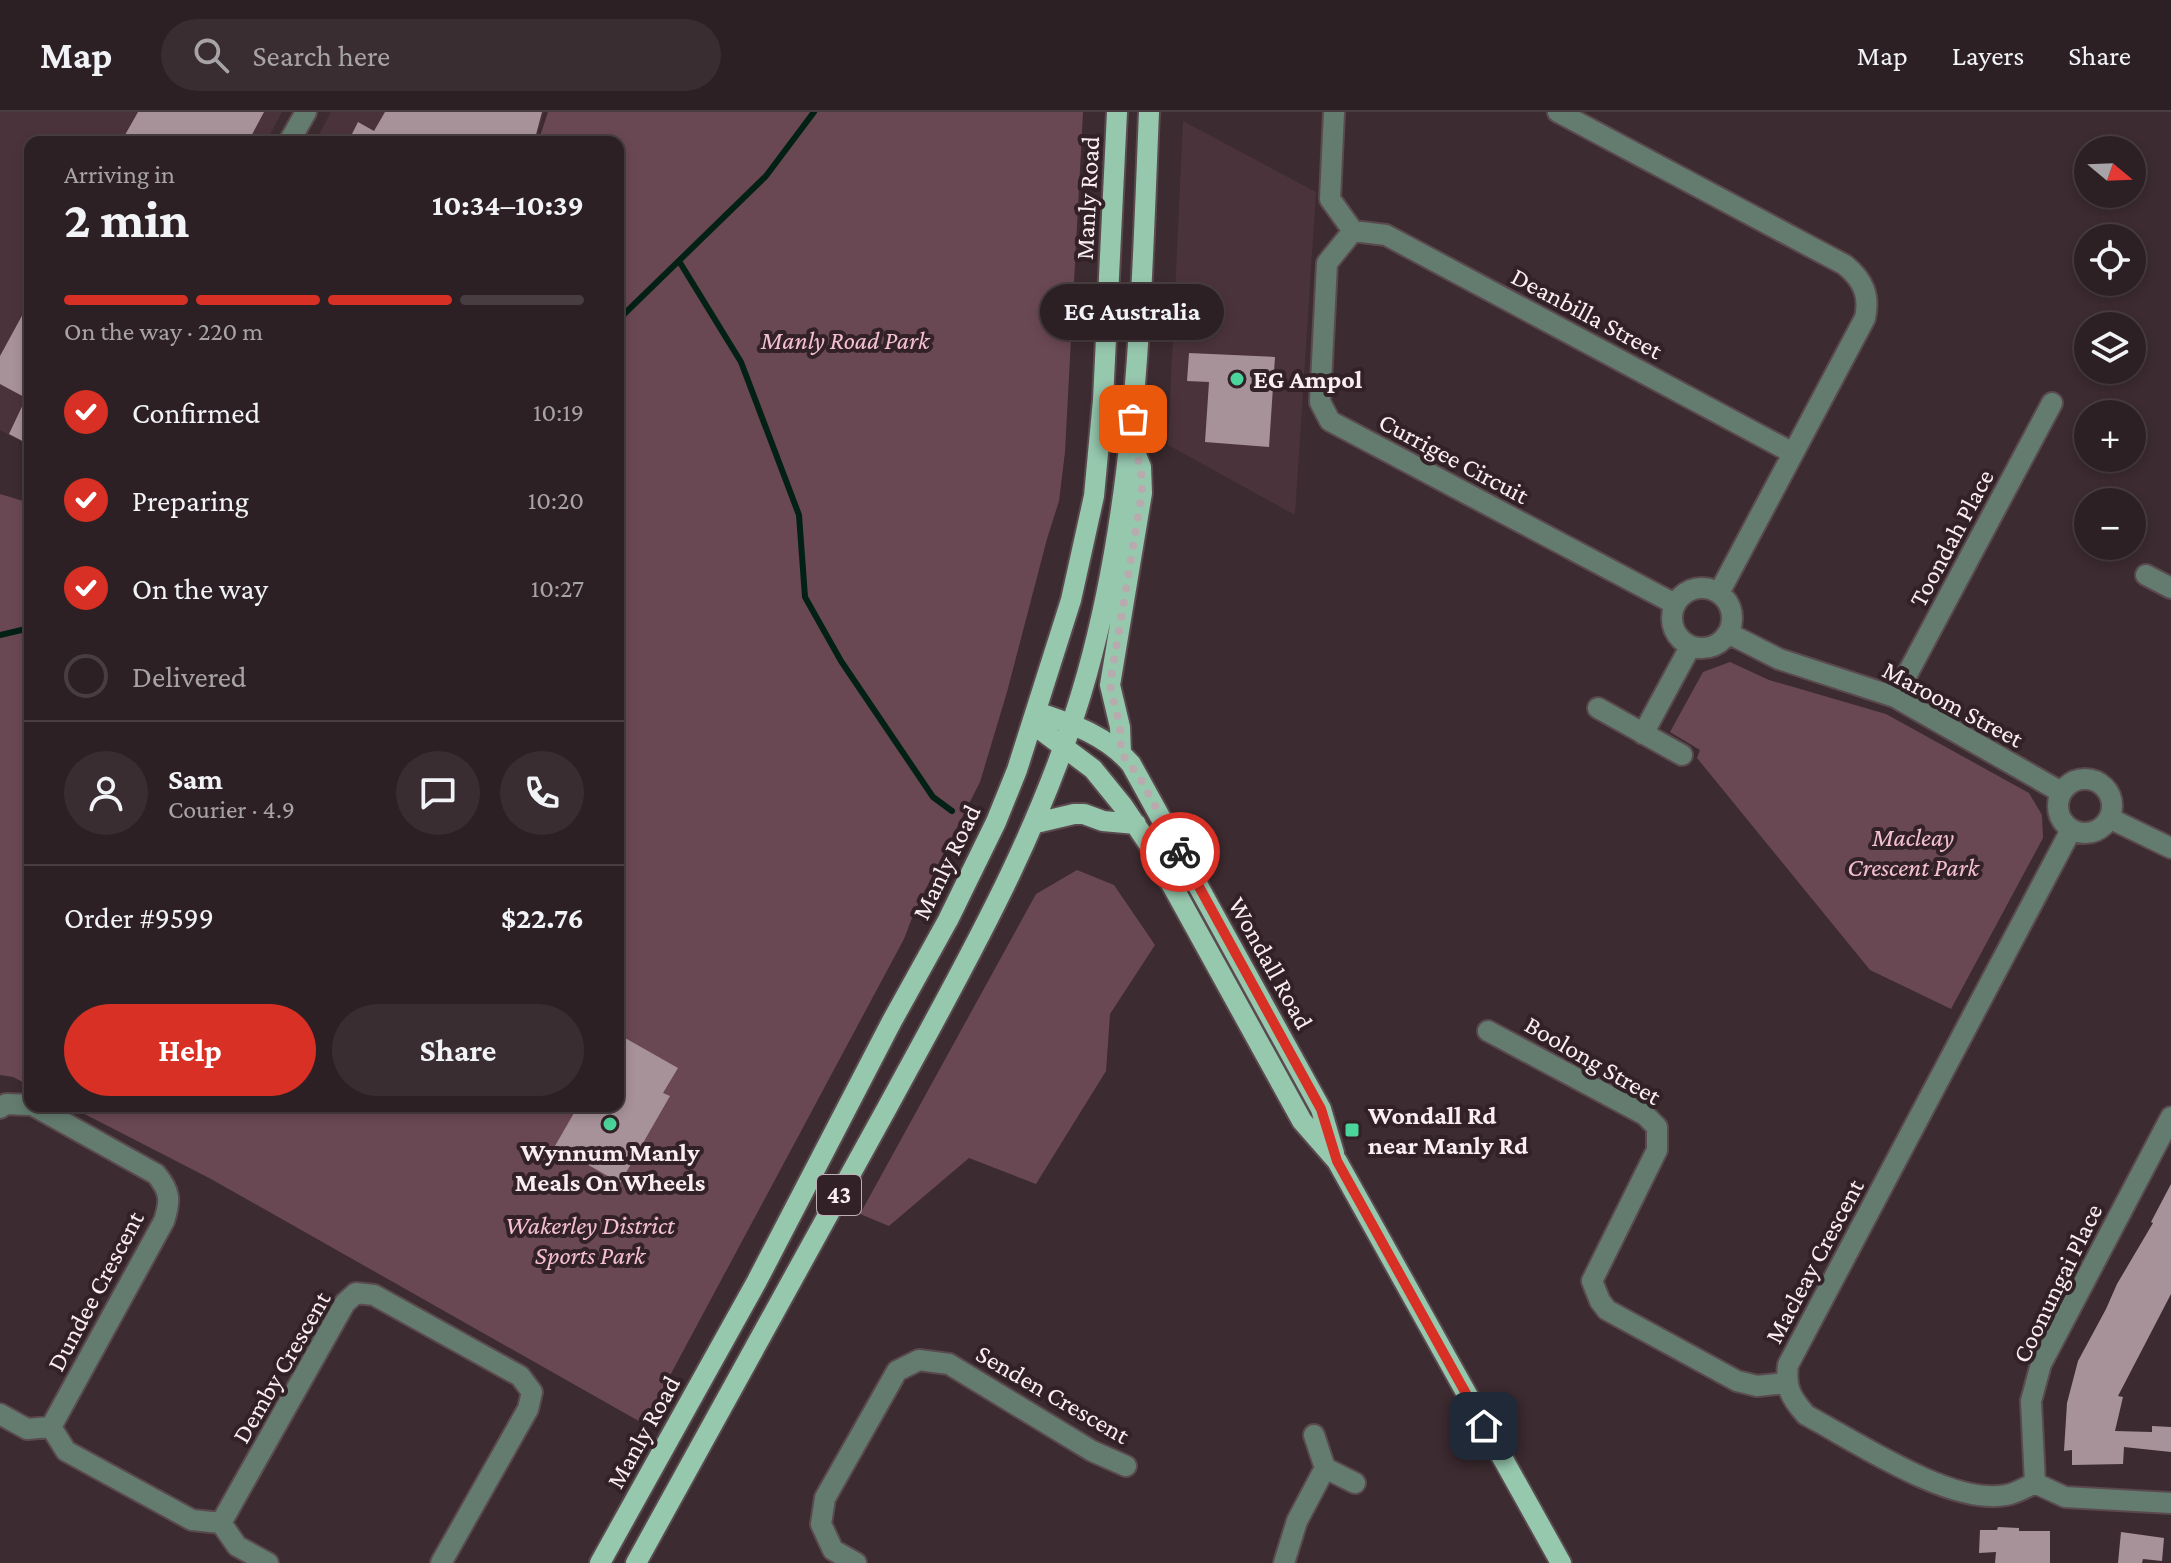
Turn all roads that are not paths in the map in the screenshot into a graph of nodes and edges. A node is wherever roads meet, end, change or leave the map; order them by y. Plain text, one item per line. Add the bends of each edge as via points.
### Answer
1 (306, 112) edge
2 (1117, 112) edge
3 (1149, 112) edge
4 (1334, 112) edge
5 (1558, 112) edge
6 (292, 136) edge
7 (1353, 231) junction
8 (2052, 403) dead end
9 (1131, 442) junction
10 (1793, 453) junction
11 (2146, 575) dead end
12 (2171, 588) edge
13 (1719, 593) junction
14 (1675, 604) junction
15 (1728, 633) junction
16 (1690, 647) junction
17 (1895, 697) junction
18 (1598, 708) dead end
19 (1035, 718) junction
20 (1072, 724) junction
21 (1643, 734) junction
22 (1064, 746) junction
23 (1121, 753) junction
24 (1682, 755) dead end
25 (2061, 792) junction
26 (2109, 818) junction
27 (1036, 823) junction
28 (1136, 824) junction
29 (2071, 830) junction
30 (2171, 848) edge
31 (1488, 1031) dead end
32 (24, 1105) edge
33 (0, 1108) edge
34 (43, 1112) edge
35 (2171, 1117) edge
36 (1337, 1161) junction
37 (1786, 1383) junction
38 (0, 1414) edge
39 (51, 1427) junction
40 (1314, 1435) dead end
41 (1126, 1466) dead end
42 (1325, 1468) junction
43 (1355, 1483) dead end
44 (2035, 1483) junction
45 (2171, 1503) edge
46 (221, 1523) junction
47 (268, 1563) edge
48 (441, 1563) edge
49 (600, 1563) edge
50 (636, 1563) edge
51 (856, 1563) edge
52 (1284, 1563) edge
53 (1561, 1563) edge

1 - 6 street
2 - 19 main road, Manly Road / 43 via 1094,496 1071,600
3 - 9 main road, 43
4 - 7 street via 1330,199
5 - 10 street via 1845,265 1865,288 1865,318
7 - 10 street, Deanbilla Street via 1386,235
7 - 14 street, Currigee Circuit via 1327,263 1320,402 1330,421
8 - 17 street, Toondah Place
9 - 20 main road, 43 via 1102,613
9 - 23 main road via 1141,467 1142,493 1110,685
10 - 13 street
11 - 12 street
13 - 14 street via 1696,589
13 - 15 street via 1731,612
14 - 16 street via 1673,629
15 - 16 street via 1715,646
15 - 17 street, Maroom Street via 1779,659
16 - 21 street
17 - 25 street, Maroom Street
18 - 21 street
19 - 20 main road, Wondall Road
19 - 22 main road, Wondall Road
19 - 49 main road, Manly Road / 43 via 996,822 948,920
20 - 22 main road, 43
20 - 23 main road, Wondall Road
21 - 24 street
22 - 27 main road, 43
22 - 28 main road, Wondall Road via 1093,769
23 - 36 main road, Wondall Road via 1140,778 1321,1109
25 - 26 street via 2077,780 2098,782 2111,797
25 - 29 street via 2058,813
26 - 29 street via 2093,832
26 - 30 street
27 - 28 main road via 1084,814
27 - 50 main road, 43 via 985,930
28 - 36 main road, Wondall Road via 1302,1121
29 - 37 street, Macleay Crescent via 1788,1365
31 - 37 street, Boolong Street via 1645,1115 1657,1127 1657,1150 1592,1281 1607,1310 1737,1381 1757,1386
32 - 33 street, Dundee Crescent
34 - 39 street, Dundee Crescent via 156,1174 167,1187 170,1202
35 - 44 street, Coonungai Place via 2041,1364 2031,1401
36 - 53 main road, Wondall Road
37 - 44 street, Macleay Crescent via 1806,1415 1936,1484 1967,1493 2005,1495
38 - 39 street via 27,1429
39 - 46 street via 66,1451 192,1520
40 - 42 street
41 - 51 street, Senden Crescent via 949,1364 919,1360 897,1371 825,1498 821,1524 833,1550
42 - 43 street
42 - 52 street via 1297,1521
44 - 45 street via 2065,1497
46 - 47 street via 237,1546
46 - 48 street, Demby Crescent via 345,1303 356,1293 374,1295 520,1376 532,1392 528,1409

